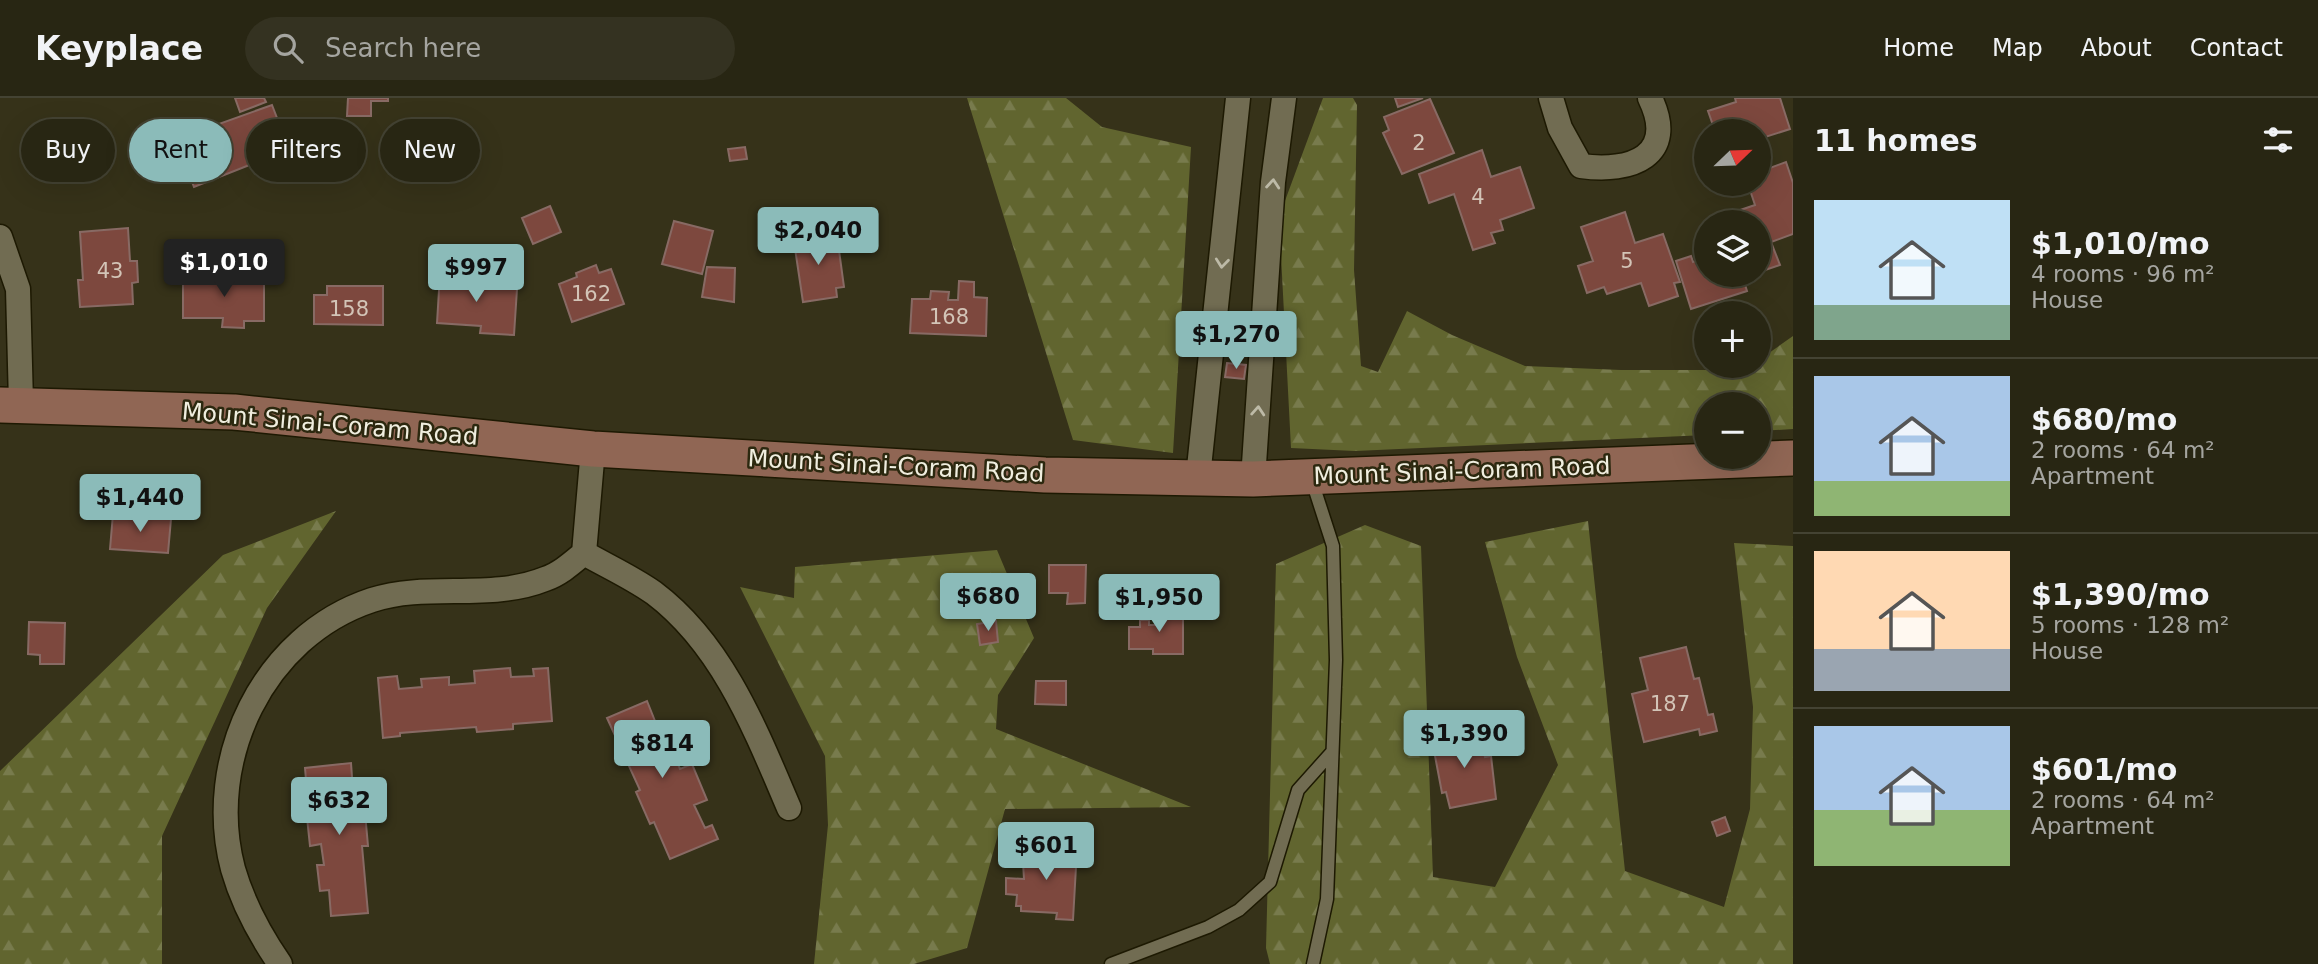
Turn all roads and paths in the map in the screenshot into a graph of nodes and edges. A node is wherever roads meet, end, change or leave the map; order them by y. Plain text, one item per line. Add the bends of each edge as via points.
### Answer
1 (1238, 98) edge
2 (1284, 98) edge
3 (1551, 98) edge
4 (1650, 98) edge
5 (0, 237) edge
6 (10, 404) edge
7 (593, 449) junction
8 (1793, 458) edge
9 (1198, 477) junction
10 (1311, 477) junction
11 (1253, 479) junction
12 (584, 553) junction
13 (1332, 752) junction
14 (789, 808) dead end
15 (280, 964) edge
16 (1111, 964) edge
17 (1313, 964) edge

1 -> 9 street
11 -> 2 street via 1273,182
3 - 4 street via 1560,128 1581,166 1599,168 1651,154 1658,143 1658,115
5 - 6 street via 18,289
6 - 7 main road, Mount Sinai-Coram Road via 234,412
7 - 9 main road, Mount Sinai-Coram Road via 1045,475
7 - 12 street
8 - 10 main road, Mount Sinai-Coram Road
9 - 11 main road, Mount Sinai-Coram Road
10 - 11 main road, Mount Sinai-Coram Road
10 - 13 lane via 1333,546 1336,660
12 - 14 street via 654,593 702,641 735,691
12 - 15 street via 546,579 518,586 417,591 372,600 309,635 268,676 233,748 226,787 227,825 244,902
13 - 16 lane via 1298,790 1270,882 1239,910 1208,927
13 - 17 lane via 1327,899

